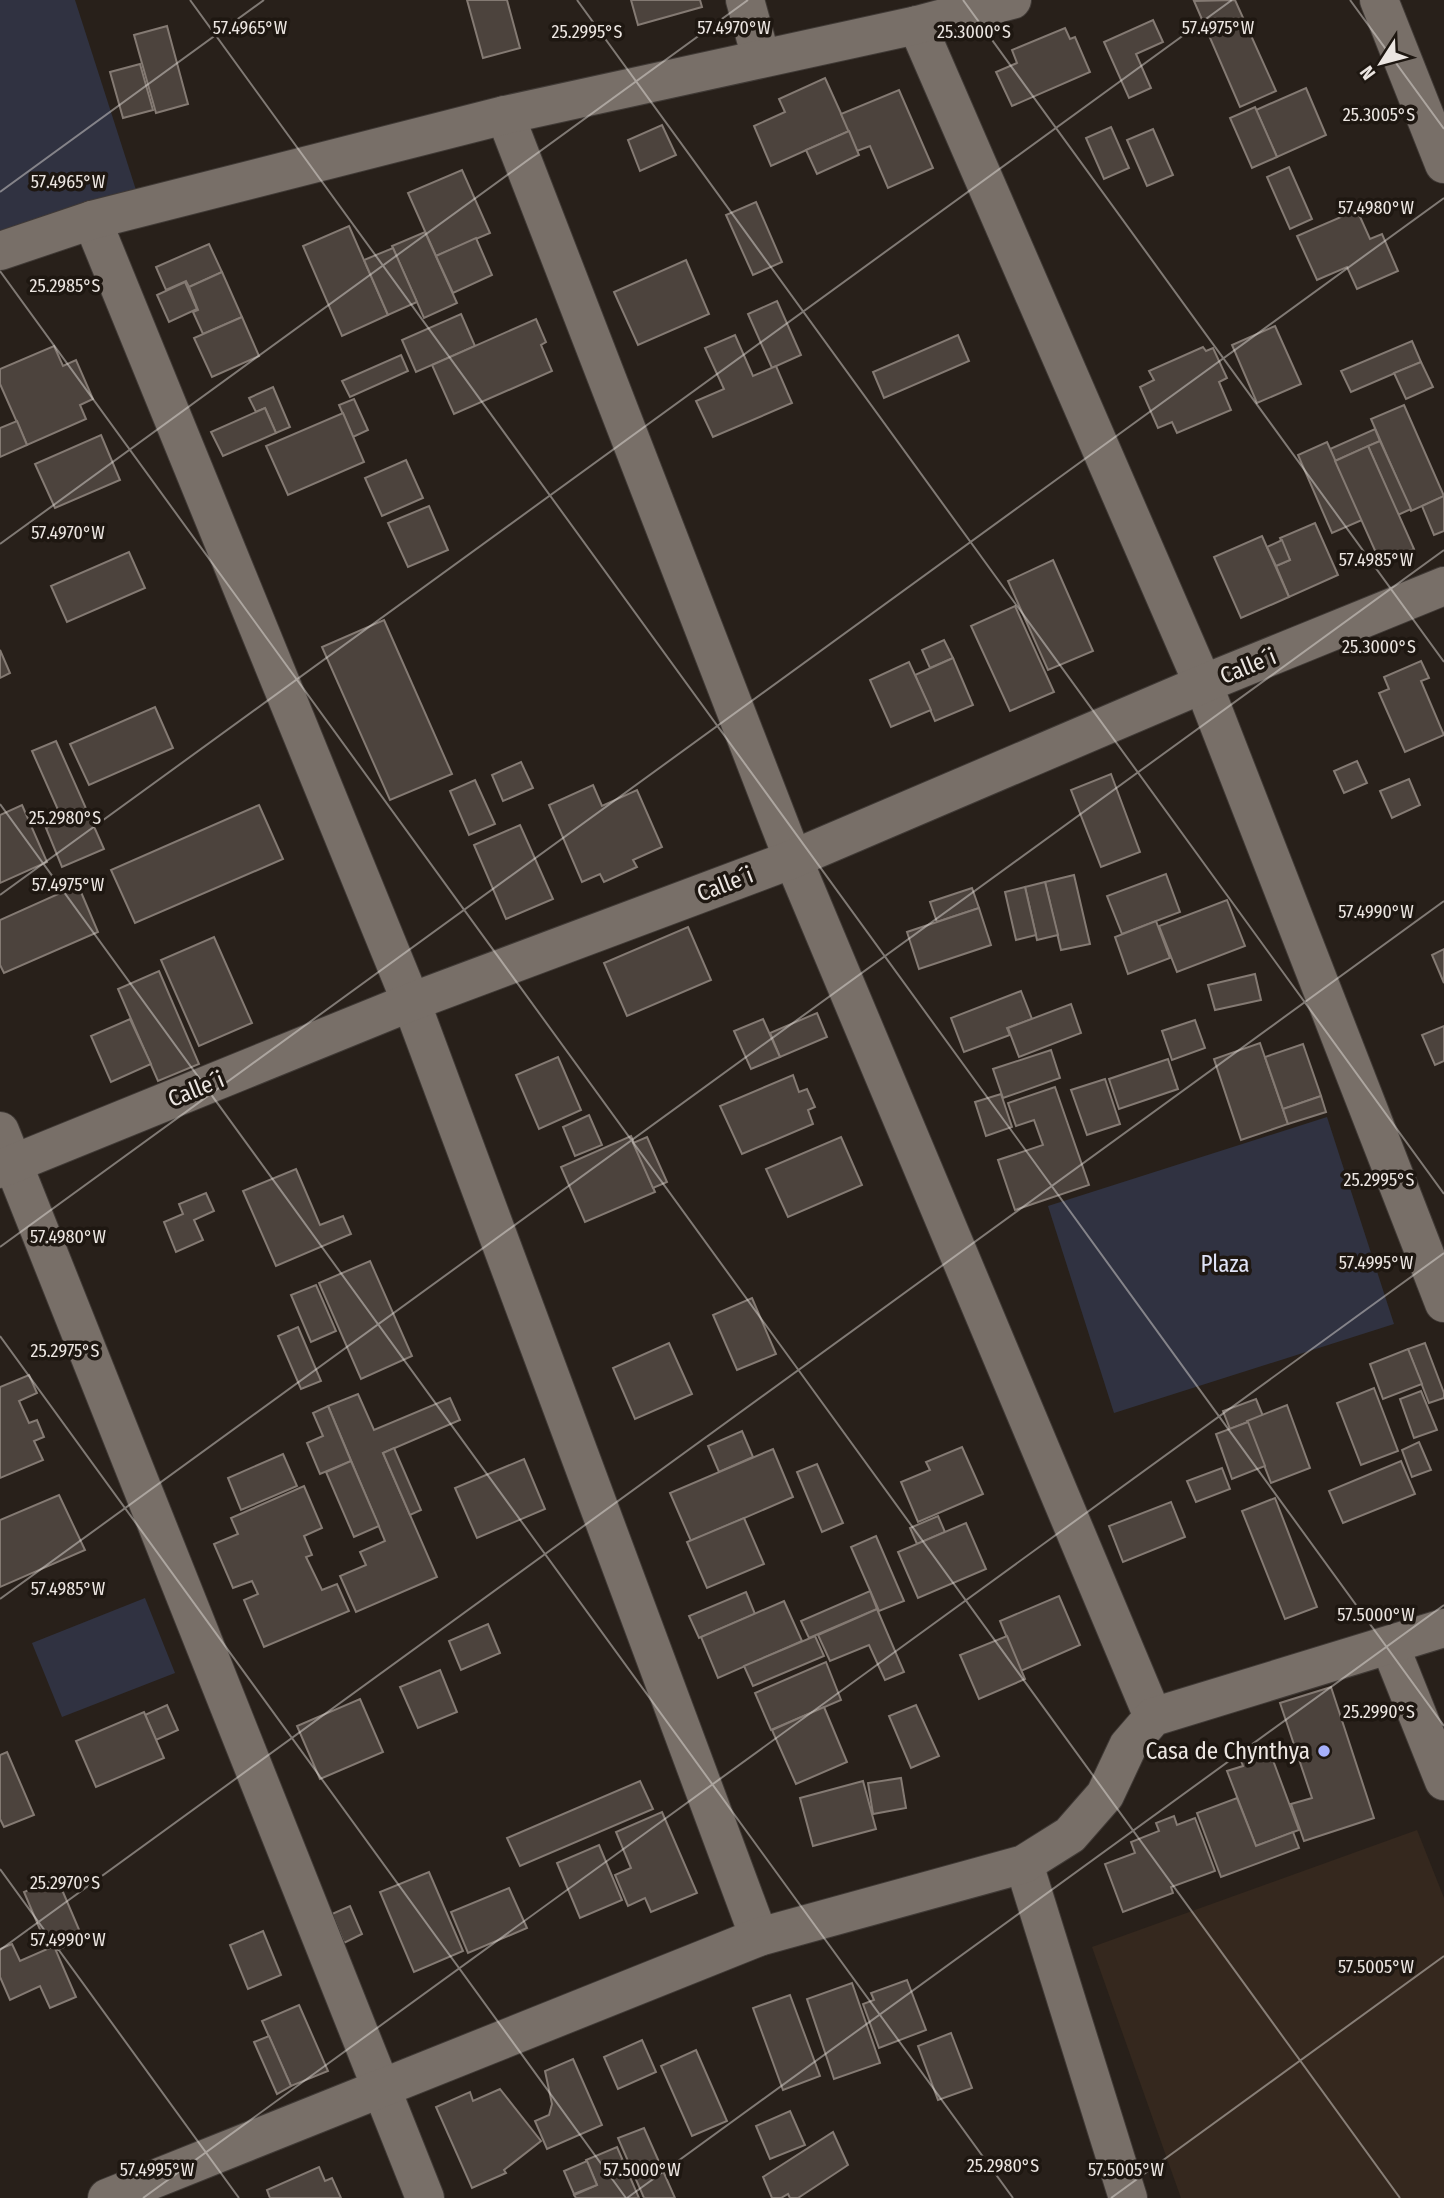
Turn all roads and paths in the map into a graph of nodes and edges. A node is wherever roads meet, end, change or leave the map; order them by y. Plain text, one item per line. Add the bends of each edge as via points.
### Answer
1 (745, 0) edge
2 (1012, 0) edge
3 (1379, 0) edge
4 (917, 25) junction
5 (761, 58) junction
6 (505, 115) junction
7 (1444, 164) edge
8 (92, 220) junction
9 (0, 251) edge
10 (1444, 586) edge
11 (1203, 684) junction
12 (793, 859) junction
13 (411, 1002) junction
14 (4, 1154) edge
15 (1444, 1304) edge
16 (1444, 1628) edge
17 (1390, 1646) junction
18 (1153, 1717) junction
19 (1444, 1781) edge
20 (1024, 1864) junction
21 (758, 1937) junction
22 (381, 2088) junction
23 (107, 2198) edge
24 (425, 2198) edge
25 (1128, 2198) edge

1 - 5 street
2 - 4 street
3 - 7 street
4 - 5 street
4 - 11 street
5 - 6 street
6 - 8 street
6 - 12 street
8 - 9 street
8 - 13 street
10 - 11 street, Calle´i
11 - 12 street, Calle´i
11 - 15 street
12 - 13 street, Calle´i
12 - 18 street
13 - 14 street, Calle´i
13 - 21 street
14 - 22 street
16 - 17 street
17 - 18 street
17 - 19 street
18 - 20 street via 1128,1745 1105,1795 1070,1835
20 - 21 street
20 - 25 street
21 - 22 street
22 - 23 street
22 - 24 street

